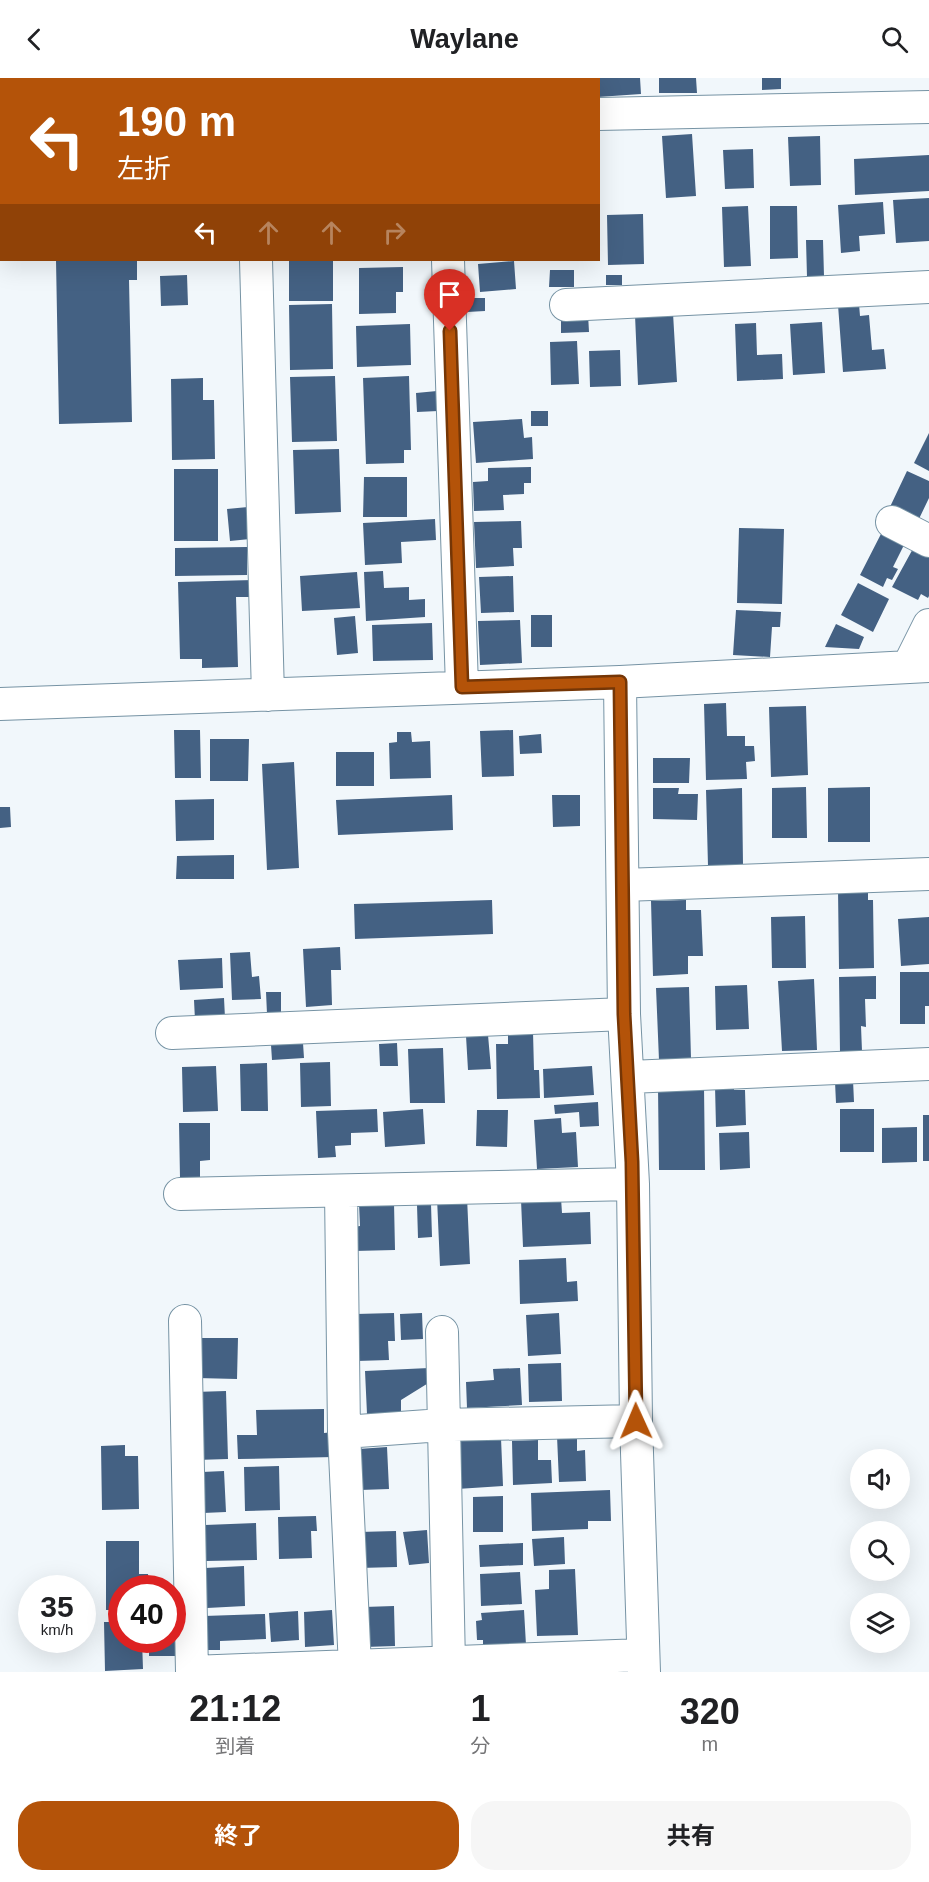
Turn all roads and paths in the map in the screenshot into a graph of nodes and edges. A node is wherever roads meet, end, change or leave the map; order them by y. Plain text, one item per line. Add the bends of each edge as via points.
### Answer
1 (929, 106) edge
2 (600, 114) edge
3 (256, 261) edge
4 (448, 261) edge
5 (929, 287) edge
6 (566, 305) dead end
7 (892, 522) dead end
8 (929, 541) edge
9 (929, 625) edge
10 (919, 667) edge
11 (620, 682) junction
12 (462, 687) junction
13 (268, 695) junction
14 (0, 704) edge
15 (929, 874) edge
16 (623, 885) junction
17 (624, 1014) junction
18 (172, 1033) dead end
19 (929, 1064) edge
20 (629, 1077) junction
21 (633, 1184) junction
22 (342, 1191) junction
23 (180, 1194) dead end
24 (185, 1321) dead end
25 (442, 1332) dead end
26 (636, 1421) junction
27 (442, 1425) junction
28 (344, 1432) junction
29 (449, 1664) junction
30 (644, 1664) edge
31 (355, 1667) junction
32 (192, 1672) edge

1 - 2 street
3 - 13 street
4 - 12 street
5 - 6 street
7 - 8 street
9 - 10 street
10 - 11 street
11 - 12 street
11 - 16 street
12 - 13 street
13 - 14 street
15 - 16 street
16 - 17 street
17 - 18 street
17 - 20 street
19 - 20 street
20 - 21 street
21 - 22 street
21 - 26 street
22 - 23 street
22 - 28 street
24 - 32 street
25 - 27 street
26 - 27 street
26 - 30 street
27 - 28 street
27 - 29 street
28 - 31 street
29 - 30 street
29 - 31 street
31 - 32 street

